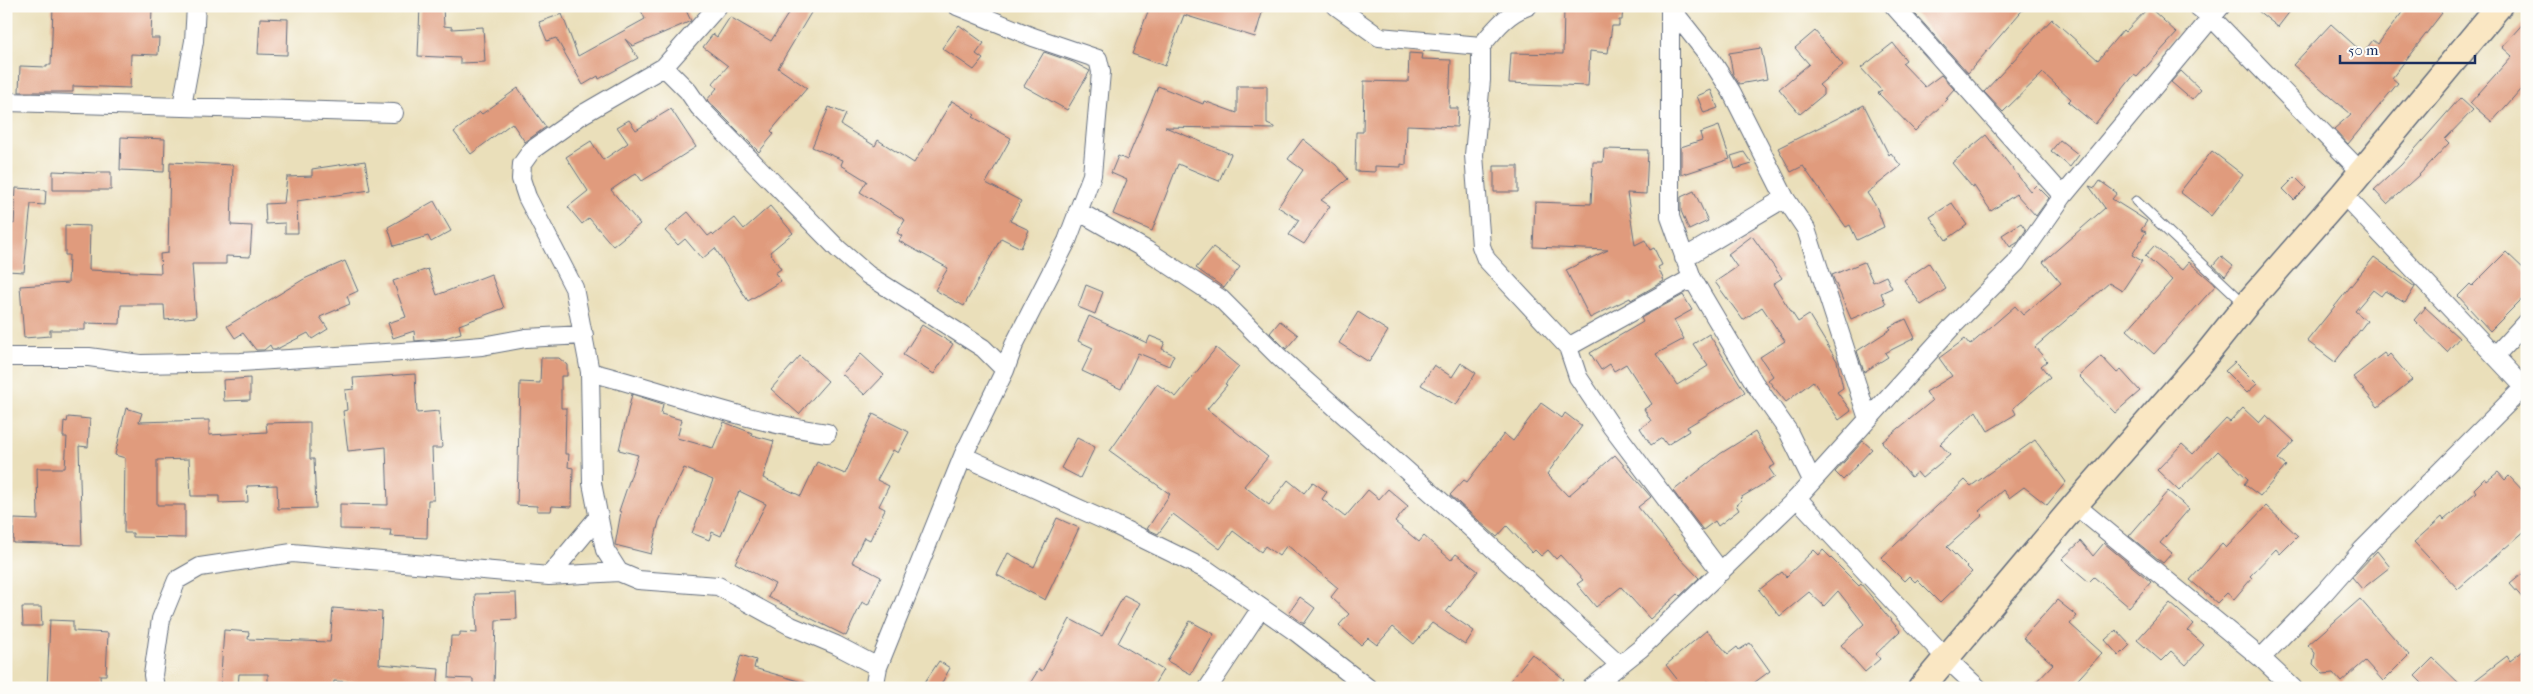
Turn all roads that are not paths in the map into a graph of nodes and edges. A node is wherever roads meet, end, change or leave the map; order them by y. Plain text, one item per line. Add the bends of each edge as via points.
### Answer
1 (196, 6) edge
2 (718, 6) edge
3 (957, 6) edge
4 (1336, 6) edge
5 (1528, 6) edge
6 (1670, 6) edge
7 (1894, 6) edge
8 (2197, 6) edge
9 (2500, 6) edge
10 (2216, 12) edge
11 (1481, 46) junction
12 (664, 67) junction
13 (6, 102) edge
14 (182, 106) junction
15 (394, 112) dead end
16 (2361, 172) junction
17 (2343, 194) junction
18 (2062, 196) junction
19 (1785, 198) junction
20 (2136, 201) dead end
21 (1078, 211) junction
22 (1684, 258) junction
23 (1692, 278) junction
24 (2246, 305) junction
25 (2527, 321) edge
26 (584, 335) junction
27 (1568, 347) junction
28 (2495, 356) junction
29 (6, 358) edge
30 (1005, 370) junction
31 (590, 372) junction
32 (2526, 388) edge
33 (1868, 419) junction
34 (827, 432) dead end
35 (963, 456) junction
36 (1812, 480) junction
37 (1797, 498) junction
38 (2075, 505) junction
39 (599, 516) junction
40 (619, 572) junction
41 (1722, 572) junction
42 (549, 576) junction
43 (1261, 608) junction
44 (1946, 658) junction
45 (2260, 658) junction
46 (1620, 665) junction
47 (878, 667) junction
48 (155, 688) edge
49 (874, 688) edge
50 (1208, 688) edge
51 (1368, 688) edge
52 (1591, 688) edge
53 (1921, 688) edge
54 (1978, 688) edge
55 (2293, 688) edge

1 - 14 street via 194,41
2 - 12 street
3 - 21 street via 1098,59 1101,72 1092,175
4 - 11 street via 1379,37
5 - 11 street via 1502,21
6 - 19 street via 1731,91
6 - 22 street via 1670,217
7 - 18 street
8 - 10 street
9 - 16 main road
10 - 16 street
10 - 18 street
11 - 27 street via 1482,80 1474,155 1481,246 1486,259
12 - 26 street via 583,114 532,150 522,164 521,179 527,197 574,288
12 - 30 street via 838,249 868,275 983,348
13 - 14 street
14 - 15 street
16 - 17 main road
17 - 24 main road
17 - 28 street
18 - 33 street via 2016,263
19 - 22 street
19 - 33 street via 1806,229
20 - 24 lane
21 - 30 street
21 - 46 street via 1148,251 1221,299 1279,357
22 - 23 street
23 - 27 street
23 - 36 street via 1755,384 1788,431
24 - 38 main road
25 - 28 street
26 - 29 street via 526,338 434,350 241,362 140,364 89,356
26 - 31 street
27 - 41 street via 1578,377 1611,426
28 - 32 street
30 - 35 street
31 - 34 street via 652,387 746,417
31 - 39 street via 592,483
32 - 45 street via 2362,550 2324,594
33 - 36 street
35 - 43 street via 1207,570
35 - 47 street
36 - 37 street
37 - 41 street
37 - 44 street
38 - 44 main road
38 - 45 street
39 - 40 street via 605,550
39 - 42 street
40 - 42 street
40 - 47 street via 638,580 718,586 791,626
41 - 46 street
42 - 48 street via 292,553 200,567 177,580 161,618 153,675
43 - 50 street
43 - 51 street
44 - 53 main road
44 - 54 street
45 - 55 street
46 - 52 street
47 - 49 street

